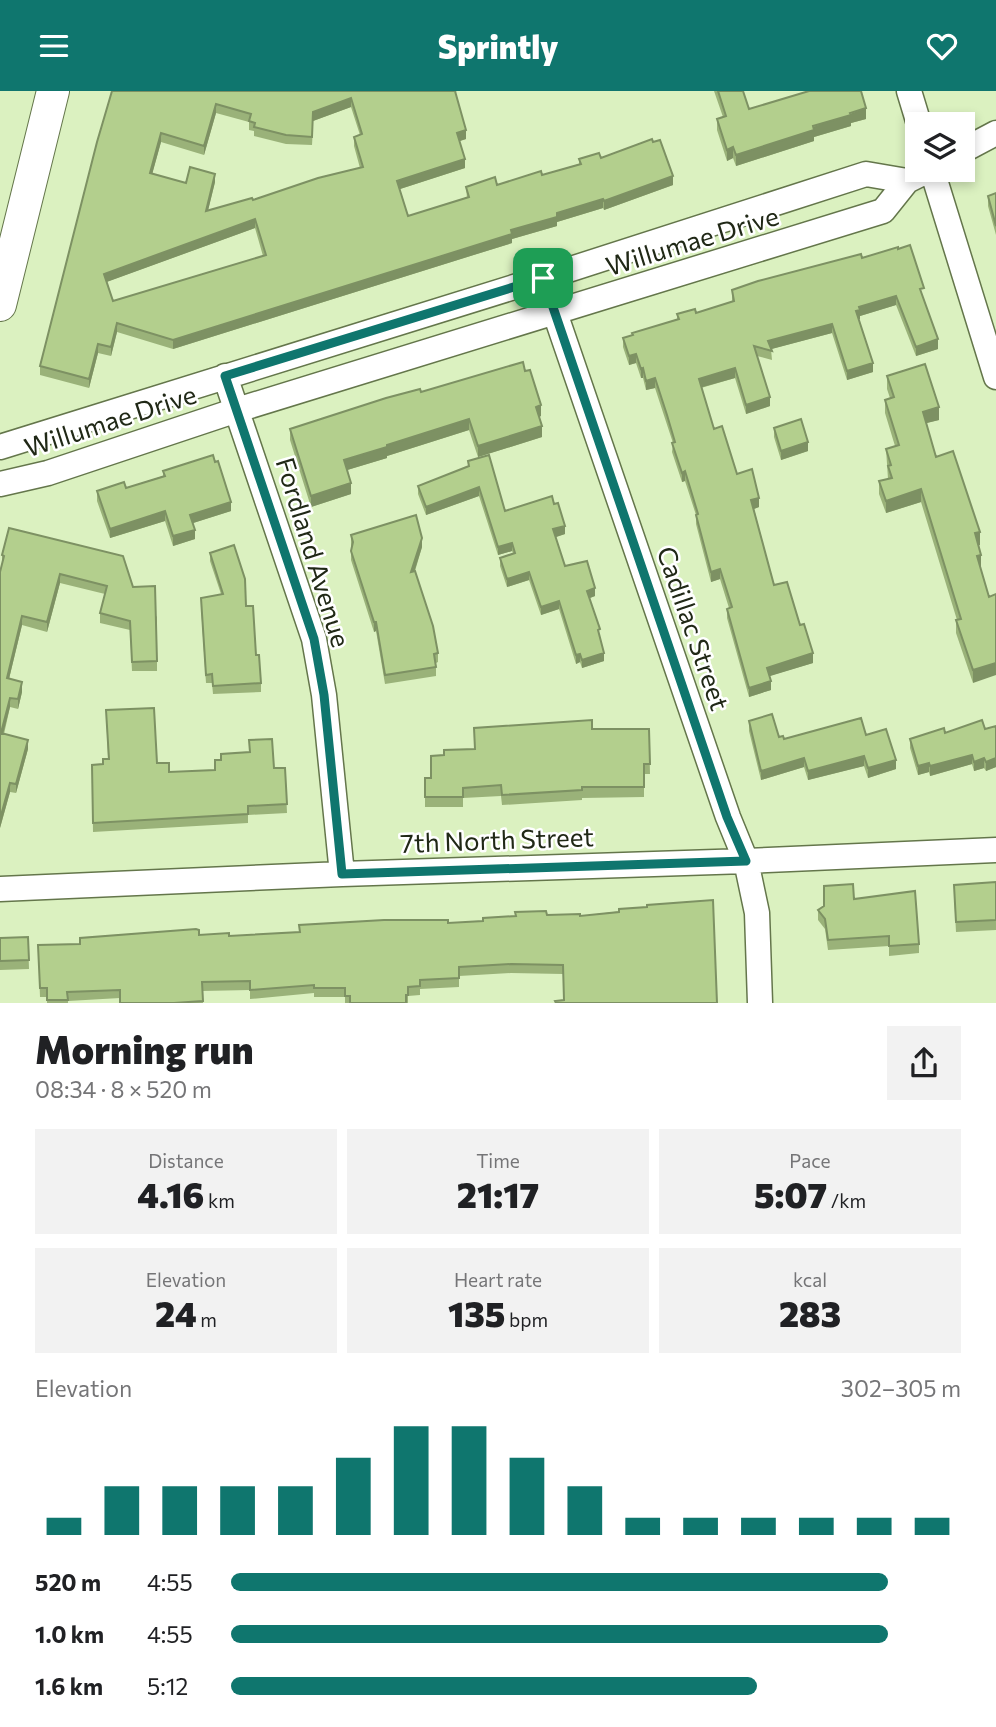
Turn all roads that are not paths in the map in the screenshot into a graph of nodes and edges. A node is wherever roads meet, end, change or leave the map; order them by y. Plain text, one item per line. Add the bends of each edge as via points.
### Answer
1 (53, 91) edge
2 (908, 91) edge
3 (915, 112) edge
4 (996, 133) edge
5 (975, 144) edge
6 (905, 181) edge
7 (906, 182) edge
8 (935, 182) edge
9 (543, 278) junction
10 (0, 305) edge
11 (556, 314) junction
12 (225, 376) junction
13 (996, 377) edge
14 (237, 410) junction
15 (0, 447) edge
16 (0, 484) edge
17 (996, 850) edge
18 (746, 861) junction
19 (342, 874) junction
20 (0, 889) edge
21 (760, 1003) edge

1 - 10 main road
2 - 3 street
4 - 5 street
6 - 9 street, Willumae Drive via 866,174
7 - 11 street, Willumae Drive via 883,211
8 - 13 street
9 - 11 street, Cadillac Street
9 - 12 street, Willumae Drive
11 - 14 street, Willumae Drive
11 - 18 street, Cadillac Street via 727,817
12 - 14 street, Fordland Avenue
12 - 15 street, Willumae Drive
14 - 16 street, Willumae Drive via 48,473
14 - 19 street, Fordland Avenue via 314,639
17 - 18 street, 7th North Street
18 - 19 street, 7th North Street
18 - 21 street, Cadillac Street via 757,913
19 - 20 street, 7th North Street

